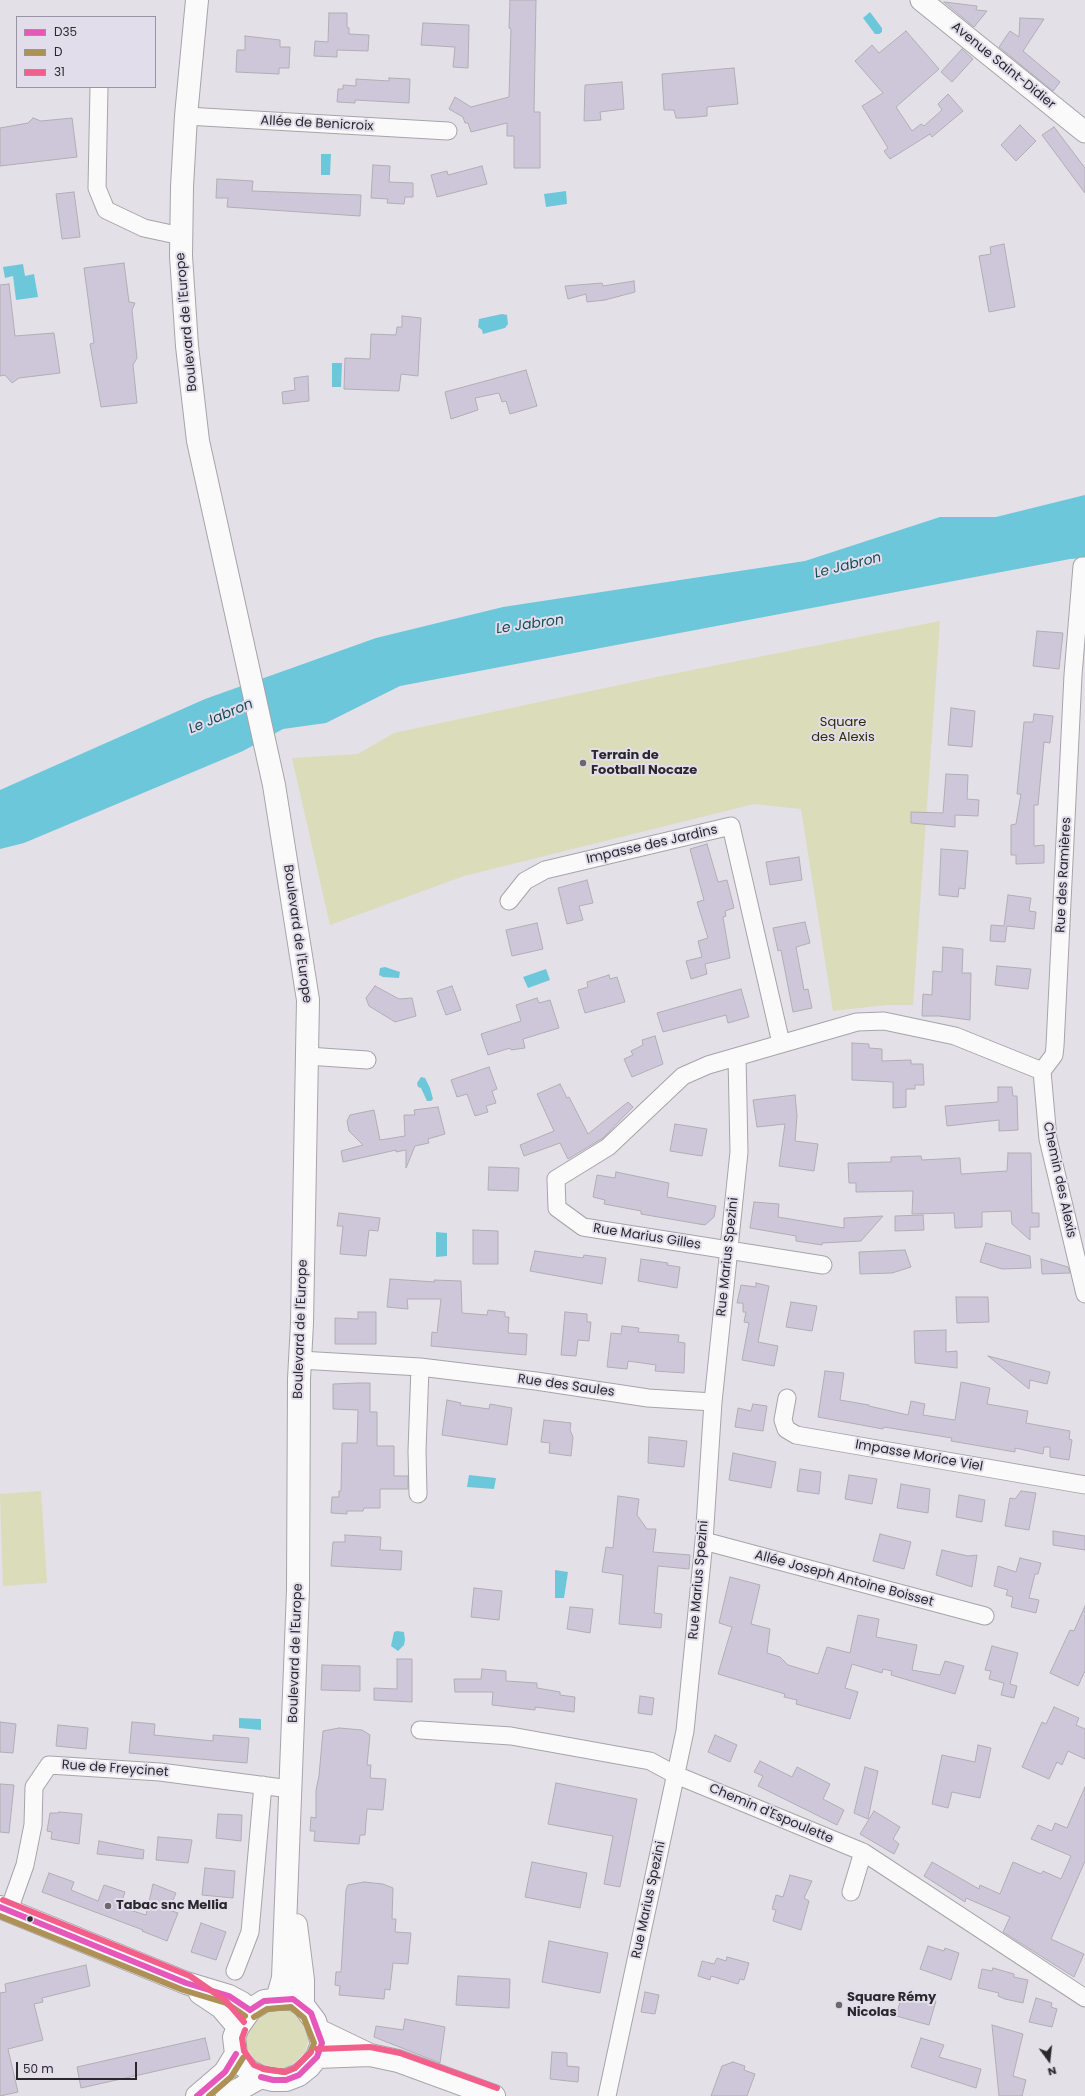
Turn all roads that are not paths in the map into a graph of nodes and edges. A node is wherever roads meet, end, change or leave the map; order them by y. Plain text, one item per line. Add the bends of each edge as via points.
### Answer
1 (197, 0) edge
2 (922, 0) edge
3 (99, 88) edge
4 (186, 116) junction
5 (448, 131) dead end
6 (1085, 132) edge
7 (181, 236) junction
8 (1083, 566) edge
9 (509, 901) dead end
10 (781, 1043) junction
11 (307, 1056) junction
12 (737, 1057) junction
13 (367, 1060) dead end
14 (1042, 1071) junction
15 (728, 1249) junction
16 (823, 1265) dead end
17 (1085, 1294) edge
18 (300, 1360) junction
19 (420, 1367) junction
20 (787, 1398) dead end
21 (713, 1402) junction
22 (1085, 1485) edge
23 (418, 1494) dead end
24 (704, 1541) junction
25 (985, 1616) dead end
26 (420, 1730) dead end
27 (676, 1775) junction
28 (263, 1786) junction
29 (290, 1789) junction
30 (863, 1852) junction
31 (288, 1871) junction
32 (851, 1892) dead end
33 (4, 1909) edge
34 (235, 1971) dead end
35 (1085, 1998) edge
36 (277, 1999) junction
37 (303, 2005) junction
38 (244, 2018) junction
39 (318, 2030) junction
40 (236, 2054) junction
41 (370, 2055) junction
42 (317, 2057) junction
43 (260, 2077) junction
44 (197, 2096) edge
45 (227, 2096) edge
46 (494, 2096) edge
47 (607, 2096) edge

1 - 4 main road, Boulevard de l'Europe
2 - 6 street, Avenue Saint-Didier
3 - 7 street via 97,188 106,210 144,228
4 - 5 street, Allée de Benicroix
4 - 7 main road, Boulevard de l'Europe
7 - 11 main road, Boulevard de l'Europe via 187,346 198,441 275,790 308,1000
8 - 14 street, Rue des Ramières via 1073,675 1055,1046 1054,1055
9 - 10 street, Impasse des Jardins via 525,881 545,870 731,826
10 - 12 street
10 - 14 street via 857,1022 884,1021 955,1036
11 - 13 street
11 - 18 main road, Boulevard de l'Europe
12 - 15 street, Rue Marius Spezini via 739,1152
12 - 15 street, Rue Marius Gilles via 708,1065 684,1076 608,1147 556,1179 557,1208 583,1227
14 - 17 street, Chemin des Alexis via 1048,1139
15 - 16 street
15 - 21 street, Rue Marius Spezini
18 - 19 street
18 - 29 main road, Boulevard de l'Europe via 298,1590
19 - 21 street, Rue des Saules via 648,1398
19 - 23 street
20 - 22 street, Impasse Morice Viel via 783,1420 786,1429 796,1435
21 - 24 street, Rue Marius Spezini
24 - 25 street, Allée Joseph Antoine Boisset
24 - 27 street, Rue Marius Spezini via 685,1731
26 - 27 street, Chemin d'Espoulette via 511,1736 613,1753 650,1761
27 - 30 street, Chemin d'Espoulette
27 - 47 street, Rue Marius Spezini
28 - 29 street, Rue de Freycinet
28 - 33 street, Rue de Freycinet via 160,1772 49,1765 34,1787 33,1825 25,1865
28 - 34 street via 250,1932
29 - 31 main road, Boulevard de l'Europe
30 - 32 street
30 - 35 street, Chemin d'Espoulette
31 - 36 main road, Boulevard de l'Europe via 283,1978
31 - 37 main road, Boulevard de l'Europe via 303,1980
33 - 38 main road via 186,1983 229,1996 242,2003
36 - 37 main road via 293,1999
36 - 38 main road via 264,2001
37 - 39 main road via 313,2017
38 - 40 main road via 234,2036
39 - 41 main road
39 - 42 main road via 322,2043
40 - 43 main road via 249,2071
40 - 44 main road via 225,2072
41 - 42 main road
41 - 46 main road via 398,2061
42 - 43 main road via 299,2075 286,2080
43 - 45 main road

